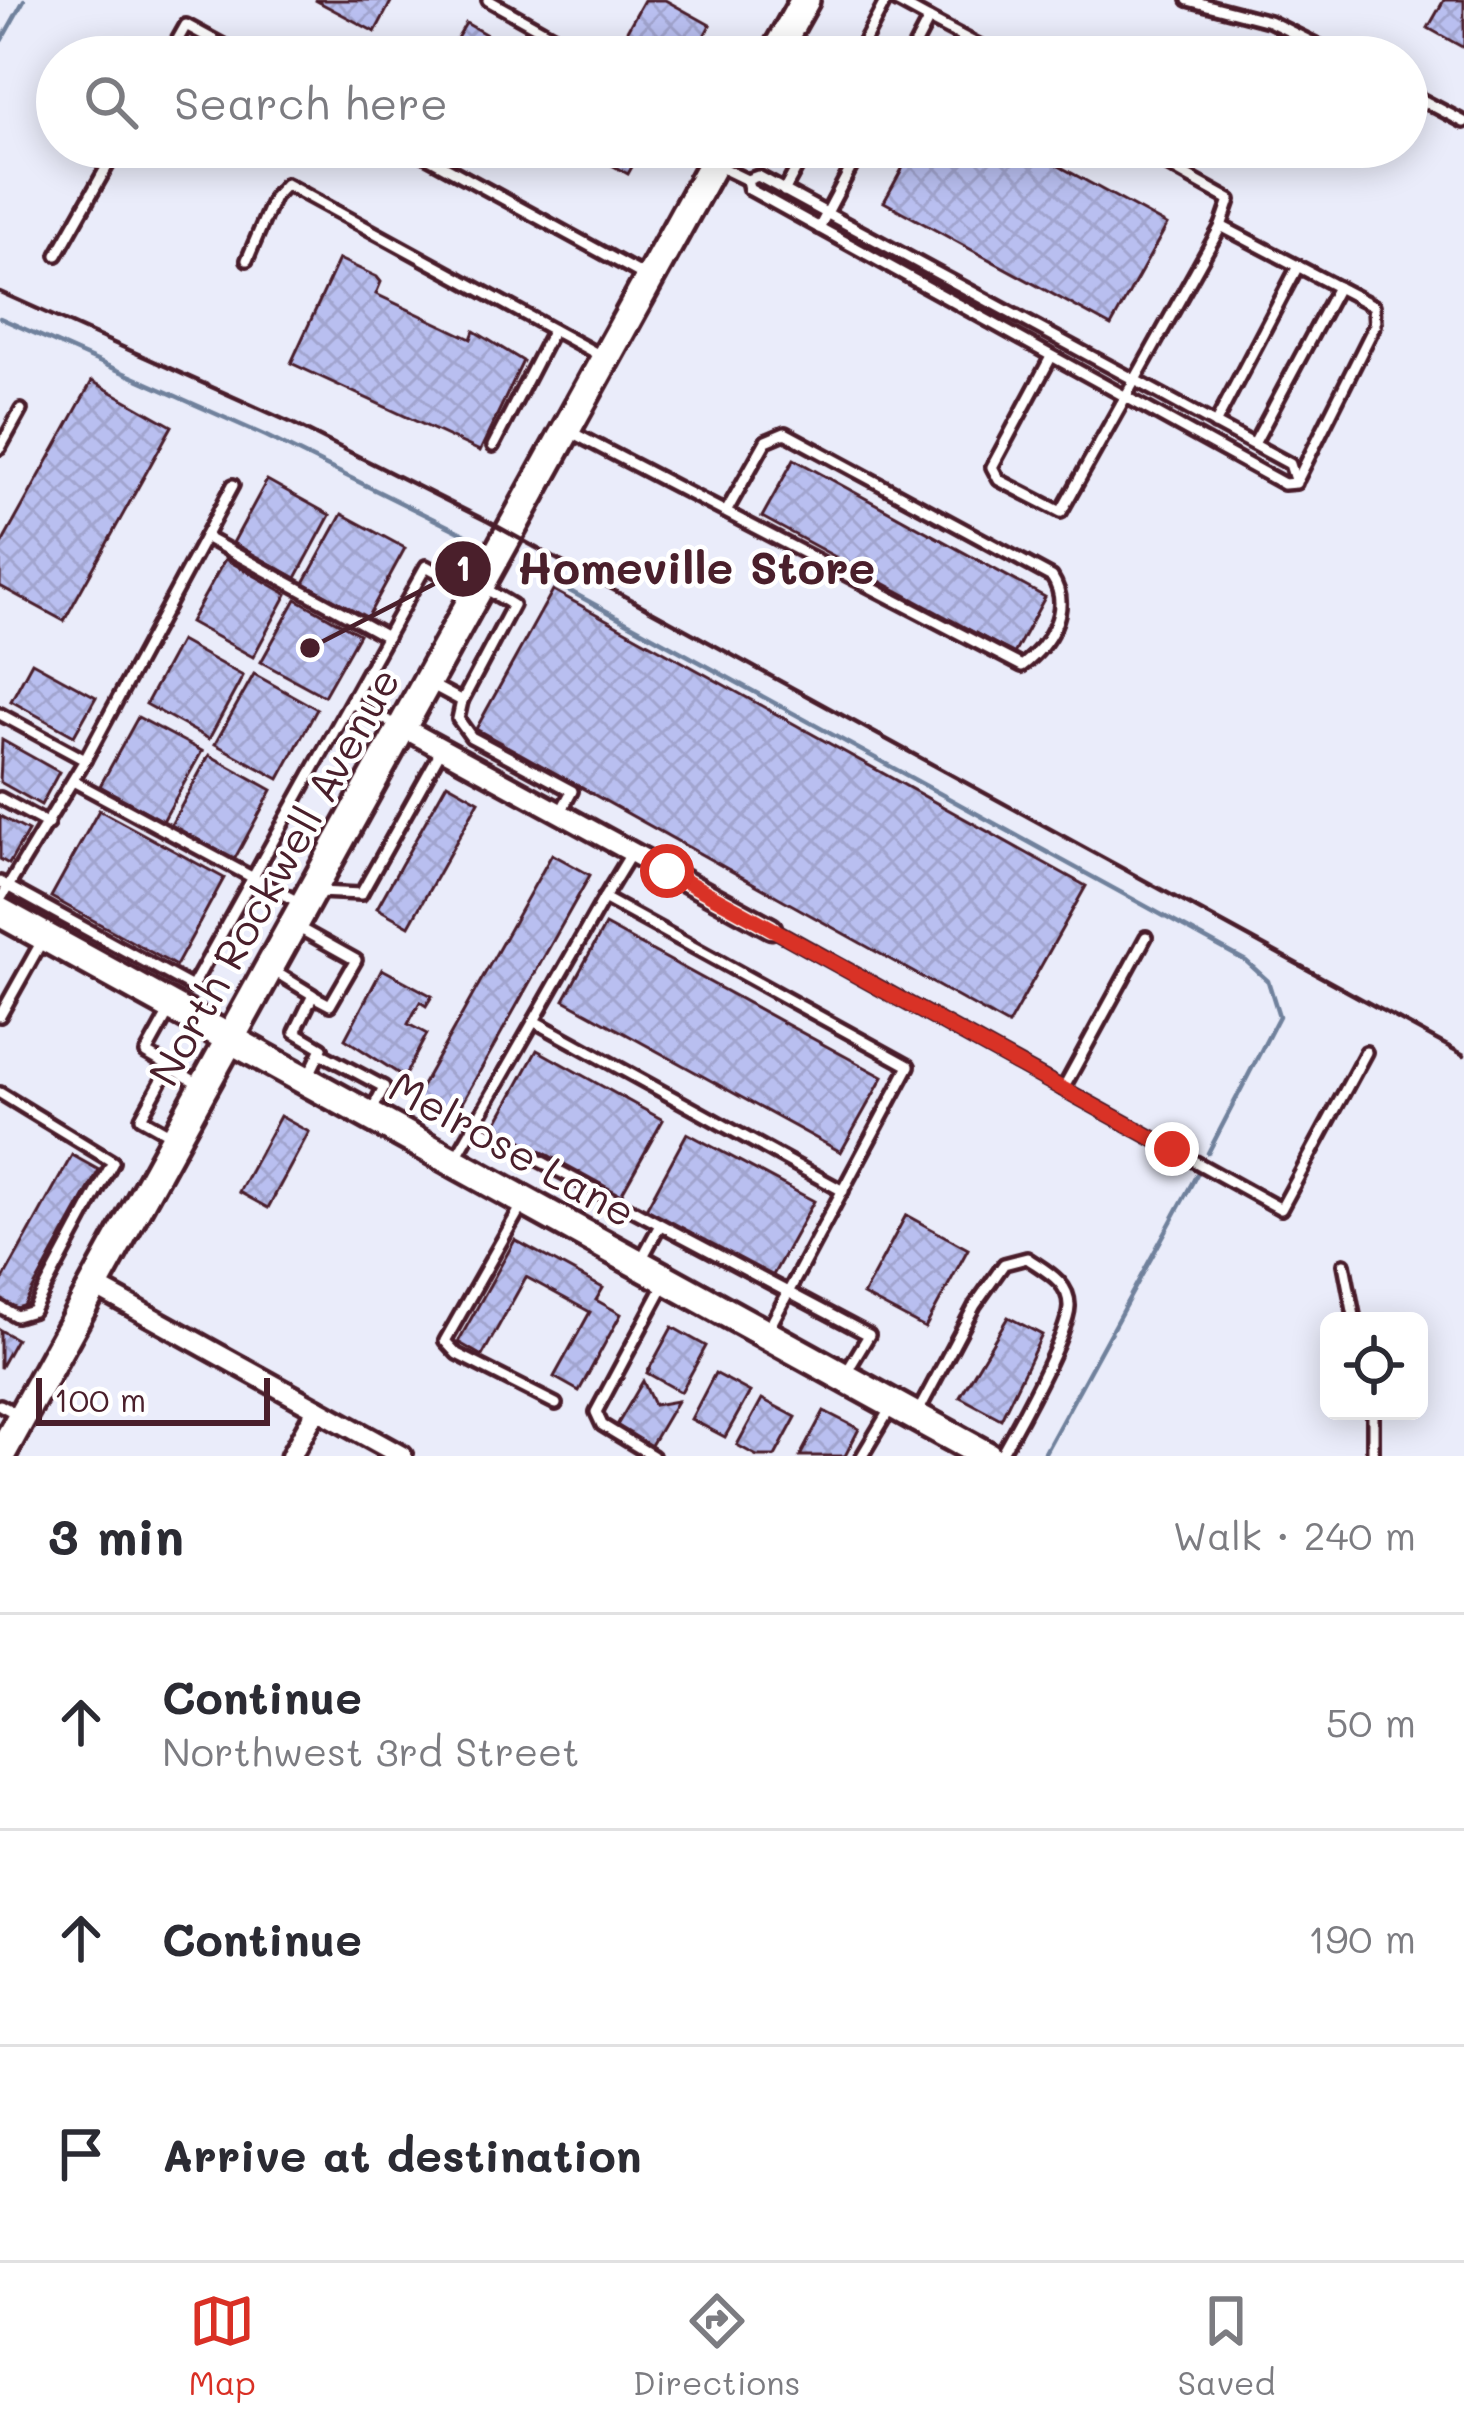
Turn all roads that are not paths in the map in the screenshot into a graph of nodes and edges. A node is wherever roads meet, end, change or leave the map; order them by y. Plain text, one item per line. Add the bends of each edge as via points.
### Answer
1 (488, 0) edge
2 (805, 0) edge
3 (890, 0) edge
4 (1188, 0) edge
5 (929, 19) junction
6 (180, 36) edge
7 (206, 36) edge
8 (552, 36) edge
9 (785, 36) edge
10 (869, 36) edge
11 (920, 36) edge
12 (961, 36) edge
13 (1298, 36) edge
14 (1428, 103) edge
15 (1464, 122) edge
16 (106, 168) edge
17 (447, 168) edge
18 (711, 168) edge
19 (733, 168) edge
20 (797, 168) edge
21 (851, 168) edge
22 (1173, 168) edge
23 (747, 180) junction
24 (784, 191) junction
25 (826, 214) junction
26 (1222, 226) junction
27 (819, 228) junction
28 (57, 255) dead end
29 (247, 260) dead end
30 (1298, 266) junction
31 (650, 279) junction
32 (1338, 287) junction
33 (983, 298) junction
34 (975, 314) junction
35 (553, 330) junction
36 (1052, 357) junction
37 (605, 359) junction
38 (1135, 380) junction
39 (1126, 397) junction
40 (21, 410) dead end
41 (1215, 424) junction
42 (567, 429) junction
43 (1254, 444) junction
44 (494, 446) dead end
45 (0, 448) edge
46 (1298, 479) junction
47 (233, 485) dead end
48 (726, 512) junction
49 (206, 537) junction
50 (478, 590) junction
51 (387, 637) junction
52 (427, 682) junction
53 (462, 701) junction
54 (351, 703) junction
55 (0, 714) edge
56 (402, 727) junction
57 (442, 748) junction
58 (85, 760) junction
59 (73, 781) junction
60 (0, 798) edge
61 (560, 813) junction
62 (48, 824) junction
63 (632, 852) junction
64 (254, 880) junction
65 (4, 894) edge
66 (604, 898) junction
67 (0, 900) edge
68 (304, 907) junction
69 (771, 928) joint
70 (44, 936) junction
71 (1146, 937) dead end
72 (132, 969) junction
73 (271, 969) junction
74 (313, 996) junction
75 (182, 1002) junction
76 (0, 1016) edge
77 (534, 1021) junction
78 (232, 1040) junction
79 (1366, 1052) dead end
80 (320, 1053) junction
81 (169, 1067) junction
82 (306, 1082) junction
83 (206, 1088) junction
84 (1063, 1089) junction
85 (0, 1093) edge
86 (369, 1117) junction
87 (474, 1126) junction
88 (177, 1138) junction
89 (453, 1163) junction
90 (842, 1191) junction
91 (525, 1203) junction
92 (660, 1225) junction
93 (1343, 1264) dead end
94 (638, 1265) junction
95 (666, 1280) junction
96 (94, 1286) junction
97 (789, 1293) junction
98 (0, 1307) edge
99 (1353, 1312) edge
100 (766, 1335) junction
101 (843, 1377) junction
102 (556, 1404) dead end
103 (317, 1409) junction
104 (11, 1411) edge
105 (904, 1411) junction
106 (1373, 1420) edge
107 (0, 1456) edge
108 (291, 1456) edge
109 (402, 1456) edge
110 (653, 1456) edge
111 (862, 1456) edge
112 (987, 1456) edge
113 (1000, 1456) edge
114 (1373, 1456) edge

1 - 8 lane
2 - 9 main road
3 - 5 lane
3 - 10 lane
4 - 13 lane via 1252,14
5 - 11 lane
5 - 12 lane
6 - 7 lane via 186,25
14 - 15 lane
16 - 28 lane
17 - 31 lane
18 - 31 main road, North Rockwell Avenue
19 - 23 lane
20 - 24 lane
21 - 25 lane
22 - 26 lane via 1230,200
23 - 24 lane via 758,176
23 - 27 lane via 749,189
24 - 25 lane
25 - 27 lane
25 - 33 lane
26 - 30 lane
26 - 38 lane
27 - 34 lane
29 - 35 lane via 286,184
30 - 32 lane
30 - 41 lane
31 - 37 main road, North Rockwell Avenue
32 - 43 lane
32 - 46 lane via 1374,306 1375,326
33 - 34 lane
33 - 38 lane
34 - 36 lane
35 - 37 lane
35 - 44 lane
36 - 39 lane
36 - 39 lane via 992,467 999,480 1054,510 1065,509
37 - 42 main road, North Rockwell Avenue
38 - 39 lane
38 - 41 lane
39 - 46 lane via 1284,484
40 - 45 lane
41 - 43 lane
42 - 48 lane
42 - 50 main road, North Rockwell Avenue
43 - 46 lane via 1290,464
47 - 49 lane
48 - 48 lane via 1022,666 1040,653 1063,610 1052,577 785,433 766,441
49 - 51 lane
49 - 58 lane
50 - 51 lane via 426,566
50 - 52 main road, North Rockwell Avenue
50 - 53 lane via 513,604
51 - 54 lane
52 - 53 lane
52 - 56 main road, North Rockwell Avenue
53 - 61 lane via 458,719 471,737 572,791
54 - 56 lane
54 - 64 lane
55 - 58 lane
56 - 57 street
56 - 68 main road, North Rockwell Avenue
57 - 61 street
57 - 68 lane via 361,894
58 - 59 lane
59 - 62 lane
59 - 64 lane
60 - 62 lane
61 - 63 street
62 - 65 lane
63 - 66 lane
63 - 69 street
64 - 68 lane
64 - 75 lane
65 - 67 lane
65 - 70 main road, Melrose Lane
65 - 72 lane
66 - 77 lane
66 - 90 lane via 909,1066
68 - 73 main road, North Rockwell Avenue
68 - 74 lane via 356,960 330,1005
69 - 84 lane
70 - 72 main road, Melrose Lane
70 - 76 lane
71 - 84 lane
72 - 75 main road, Melrose Lane
73 - 74 lane
73 - 78 main road, North Rockwell Avenue
74 - 80 lane via 295,1032
75 - 78 main road, Melrose Lane
75 - 81 lane via 146,1053
77 - 87 lane
77 - 90 lane
78 - 82 main road, Melrose Lane
78 - 83 main road, North Rockwell Avenue
79 - 84 lane via 1281,1209
80 - 82 lane
80 - 86 lane via 384,1088
81 - 83 lane
81 - 88 lane via 141,1118
82 - 86 main road, Melrose Lane
83 - 88 main road, North Rockwell Avenue
85 - 98 lane via 113,1162 32,1311 16,1316
86 - 89 main road, Melrose Lane
87 - 89 lane
87 - 92 lane
88 - 96 main road, North Rockwell Avenue
89 - 91 main road, Melrose Lane
90 - 97 lane
91 - 94 main road, Melrose Lane
91 - 102 lane via 445,1341
92 - 94 lane
92 - 97 lane
93 - 99 lane
94 - 95 main road, Melrose Lane
95 - 100 main road, Melrose Lane
95 - 110 lane via 596,1412 602,1425
96 - 103 street
96 - 104 main road, North Rockwell Avenue
97 - 100 lane
97 - 101 lane via 869,1335
100 - 101 main road, Melrose Lane
101 - 105 main road, Melrose Lane
103 - 108 street
103 - 109 street
104 - 107 main road, North Rockwell Avenue
105 - 111 lane
105 - 112 main road, Melrose Lane
105 - 113 lane via 1004,1264 1027,1258 1062,1282 1070,1307
106 - 114 lane

